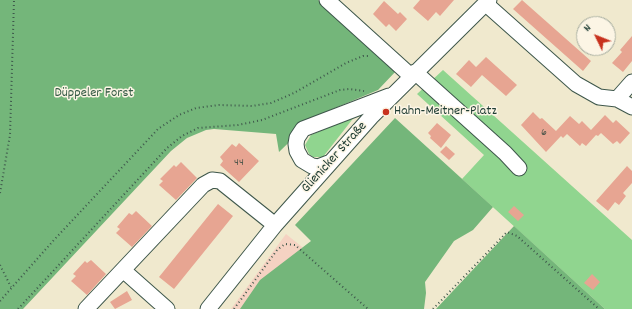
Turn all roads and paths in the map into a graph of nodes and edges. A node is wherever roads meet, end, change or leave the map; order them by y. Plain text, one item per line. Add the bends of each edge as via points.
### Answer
1 (14, 0) edge
2 (327, 0) edge
3 (487, 2) edge
4 (363, 56) dead end
5 (413, 74) junction
6 (632, 82) edge
7 (370, 92) dead end
8 (392, 95) junction
9 (617, 99) junction
10 (632, 107) edge
11 (331, 162) junction
12 (519, 168) dead end
13 (0, 193) edge
14 (275, 225) junction
15 (0, 265) edge
16 (123, 270) junction
17 (12, 287) junction
18 (0, 301) edge
19 (18, 309) edge
20 (86, 309) edge
21 (167, 309) edge
22 (208, 309) edge
23 (234, 309) edge
24 (368, 309) edge
25 (433, 309) edge
26 (599, 309) edge

1 - 13 path via 10,135
2 - 5 street
3 - 5 street, Glienicker Straße
3 - 9 street via 576,84 599,97
4 - 17 path via 294,93 271,102 252,106 219,104 196,108 179,115 158,129
5 - 8 street, Glienicker Straße
5 - 12 street via 504,152
6 - 9 street
7 - 19 path via 340,90 262,120 238,126 198,128 182,136 167,148
8 - 11 street, Glienicker Straße
8 - 11 street via 303,129 296,144 302,160 318,167
9 - 10 street
11 - 14 street, Glienicker Straße
14 - 16 street via 220,181 212,180 203,185
14 - 22 street, Glienicker Straße
15 - 17 path
16 - 20 street
16 - 21 street
17 - 18 path
23 - 24 path via 277,250 285,244 295,245
25 - 26 path via 507,232 517,236

